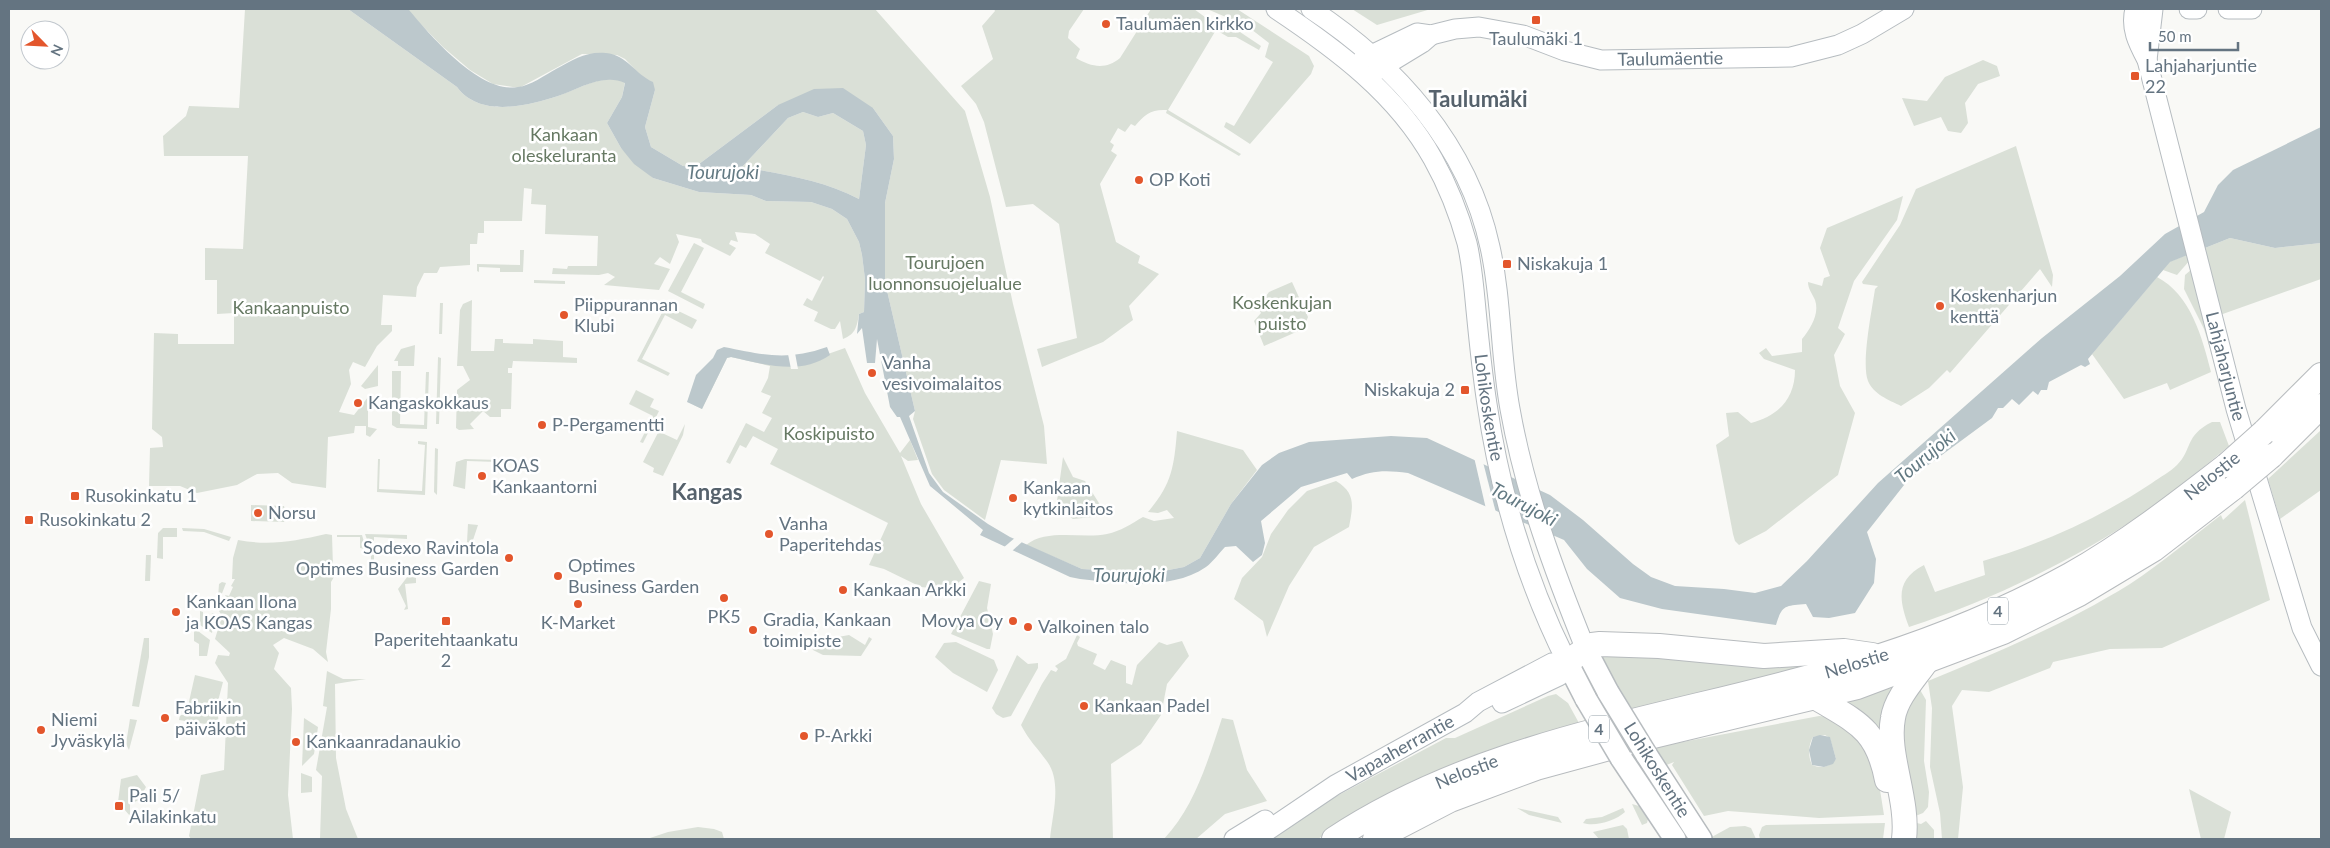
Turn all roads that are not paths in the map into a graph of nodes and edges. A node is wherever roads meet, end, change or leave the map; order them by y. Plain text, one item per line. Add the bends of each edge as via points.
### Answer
1 (1276, 9) edge
2 (1311, 9) edge
3 (1904, 9) edge
4 (2135, 9) edge
5 (2153, 9) edge
6 (2189, 9) edge
7 (2197, 9) edge
8 (2228, 9) edge
9 (2252, 9) edge
10 (1379, 60) junction
11 (2147, 60) junction
12 (1360, 71) junction
13 (2321, 375) edge
14 (2321, 406) edge
15 (1576, 656) junction
16 (1878, 656) junction
17 (1926, 662) junction
18 (2321, 666) edge
19 (1815, 697) junction
20 (1335, 785) junction
21 (1234, 839) edge
22 (1255, 839) edge
23 (1334, 839) edge
24 (1375, 839) edge
25 (1675, 839) edge
26 (1701, 839) edge
27 (1891, 839) edge
28 (1904, 839) edge

1 - 12 main road, Lohikoskentie via 1332,45
2 - 10 main road, Lohikoskentie
3 - 10 main road, Taulumäentie via 1838,45 1791,57 1615,62 1587,57 1501,29 1479,27 1417,33
4 - 11 main road, Lahjaharjuntie via 2136,39
5 - 11 main road, Lahjaharjuntie
6 - 7 main road
8 - 9 main road
10 - 12 main road, Taulumäentie
10 - 15 main road, Lohikoskentie via 1431,118 1445,139 1462,169 1482,217 1490,248 1516,440
11 - 18 main road, Lahjaharjuntie via 2236,409 2300,621
12 - 15 main road, Lohikoskentie via 1412,126 1433,159 1453,203 1467,244 1490,426 1522,552 1539,601
13 - 16 highway, Nelostie / 4, bridge via 2227,465 2159,516 2071,574 1995,612
14 - 17 highway, Nelostie / 4, bridge via 2271,456 2154,549 2079,594 2003,632
15 - 16 highway via 1592,645 1626,644 1764,656 1844,651
15 - 20 main road, Vapaaherrantie via 1545,666
15 - 25 main road, Lohikoskentie, bridge via 1586,699
15 - 26 main road, Lohikoskentie, bridge via 1608,692
16 - 23 highway, Nelostie / 4 via 1518,752 1404,798
17 - 19 highway, Nelostie / 4 via 1857,687
17 - 28 highway via 1893,717 1891,734 1904,802
19 - 24 highway, Nelostie / 4 via 1536,768 1450,800
19 - 27 highway via 1864,727 1876,745 1891,803
20 - 21 main road, Vapaaherrantie via 1305,797
20 - 22 main road, Vapaaherrantie

